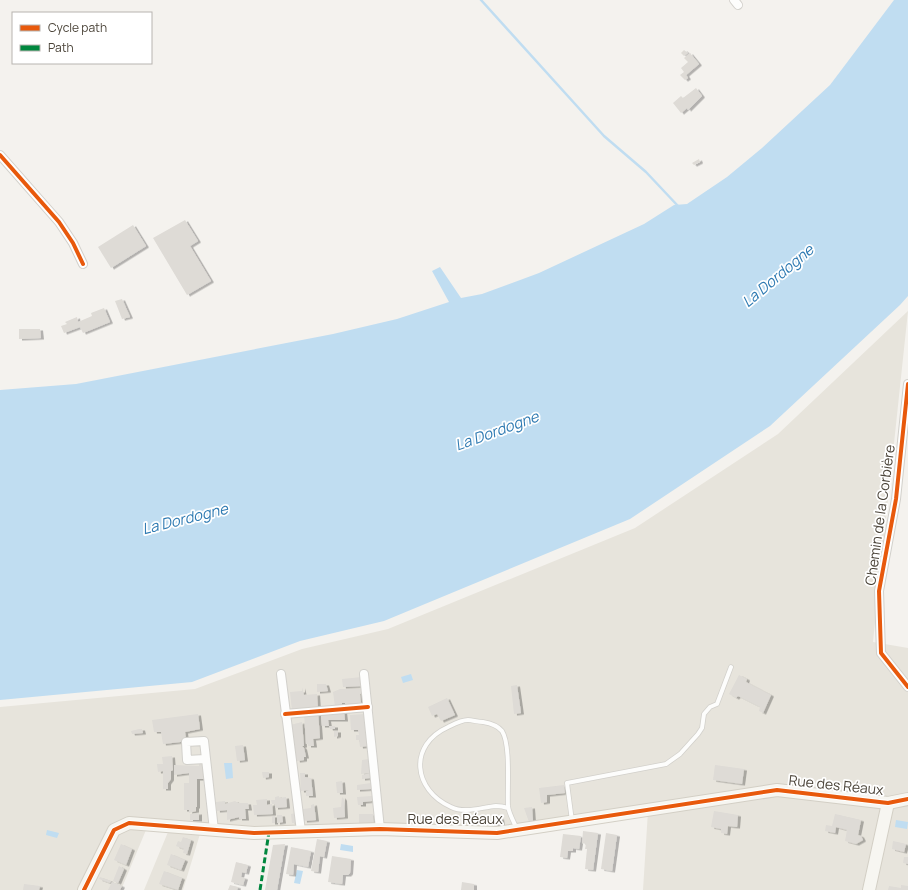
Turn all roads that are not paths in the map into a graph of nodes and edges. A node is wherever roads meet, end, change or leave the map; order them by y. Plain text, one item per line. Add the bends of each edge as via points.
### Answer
1 (0, 155) edge
2 (83, 264) dead end
3 (908, 384) edge
4 (731, 667) dead end
5 (281, 674) dead end
6 (364, 674) dead end
7 (908, 688) edge
8 (368, 707) junction
9 (285, 714) junction
10 (205, 759) dead end
11 (908, 799) edge
12 (888, 803) junction
13 (508, 808) junction
14 (572, 821) junction
15 (214, 830) junction
16 (380, 830) junction
17 (517, 830) junction
18 (301, 831) junction
19 (84, 890) edge
20 (869, 890) edge

1 - 2 street via 59,222
3 - 7 street, Chemin de la Corbière via 896,499 879,591 881,654
4 - 14 lane via 717,704 704,714 702,728 680,754 666,764 570,780 567,783
5 - 9 street
6 - 8 street
8 - 9 street
8 - 16 street
9 - 18 street
10 - 15 street
11 - 12 street, Rue des Réaux
12 - 14 street, Rue des Réaux via 777,790
12 - 20 street
13 - 13 lane via 506,740 501,730 489,724 468,720 436,732 424,746 419,765 421,779 427,790 451,807
13 - 17 lane
14 - 17 street, Rue des Réaux
15 - 18 street, Rue des Réaux via 254,833
15 - 19 street, Rue des Réaux via 128,823 120,826 114,830
16 - 17 street, Rue des Réaux via 497,833
16 - 18 street, Rue des Réaux

